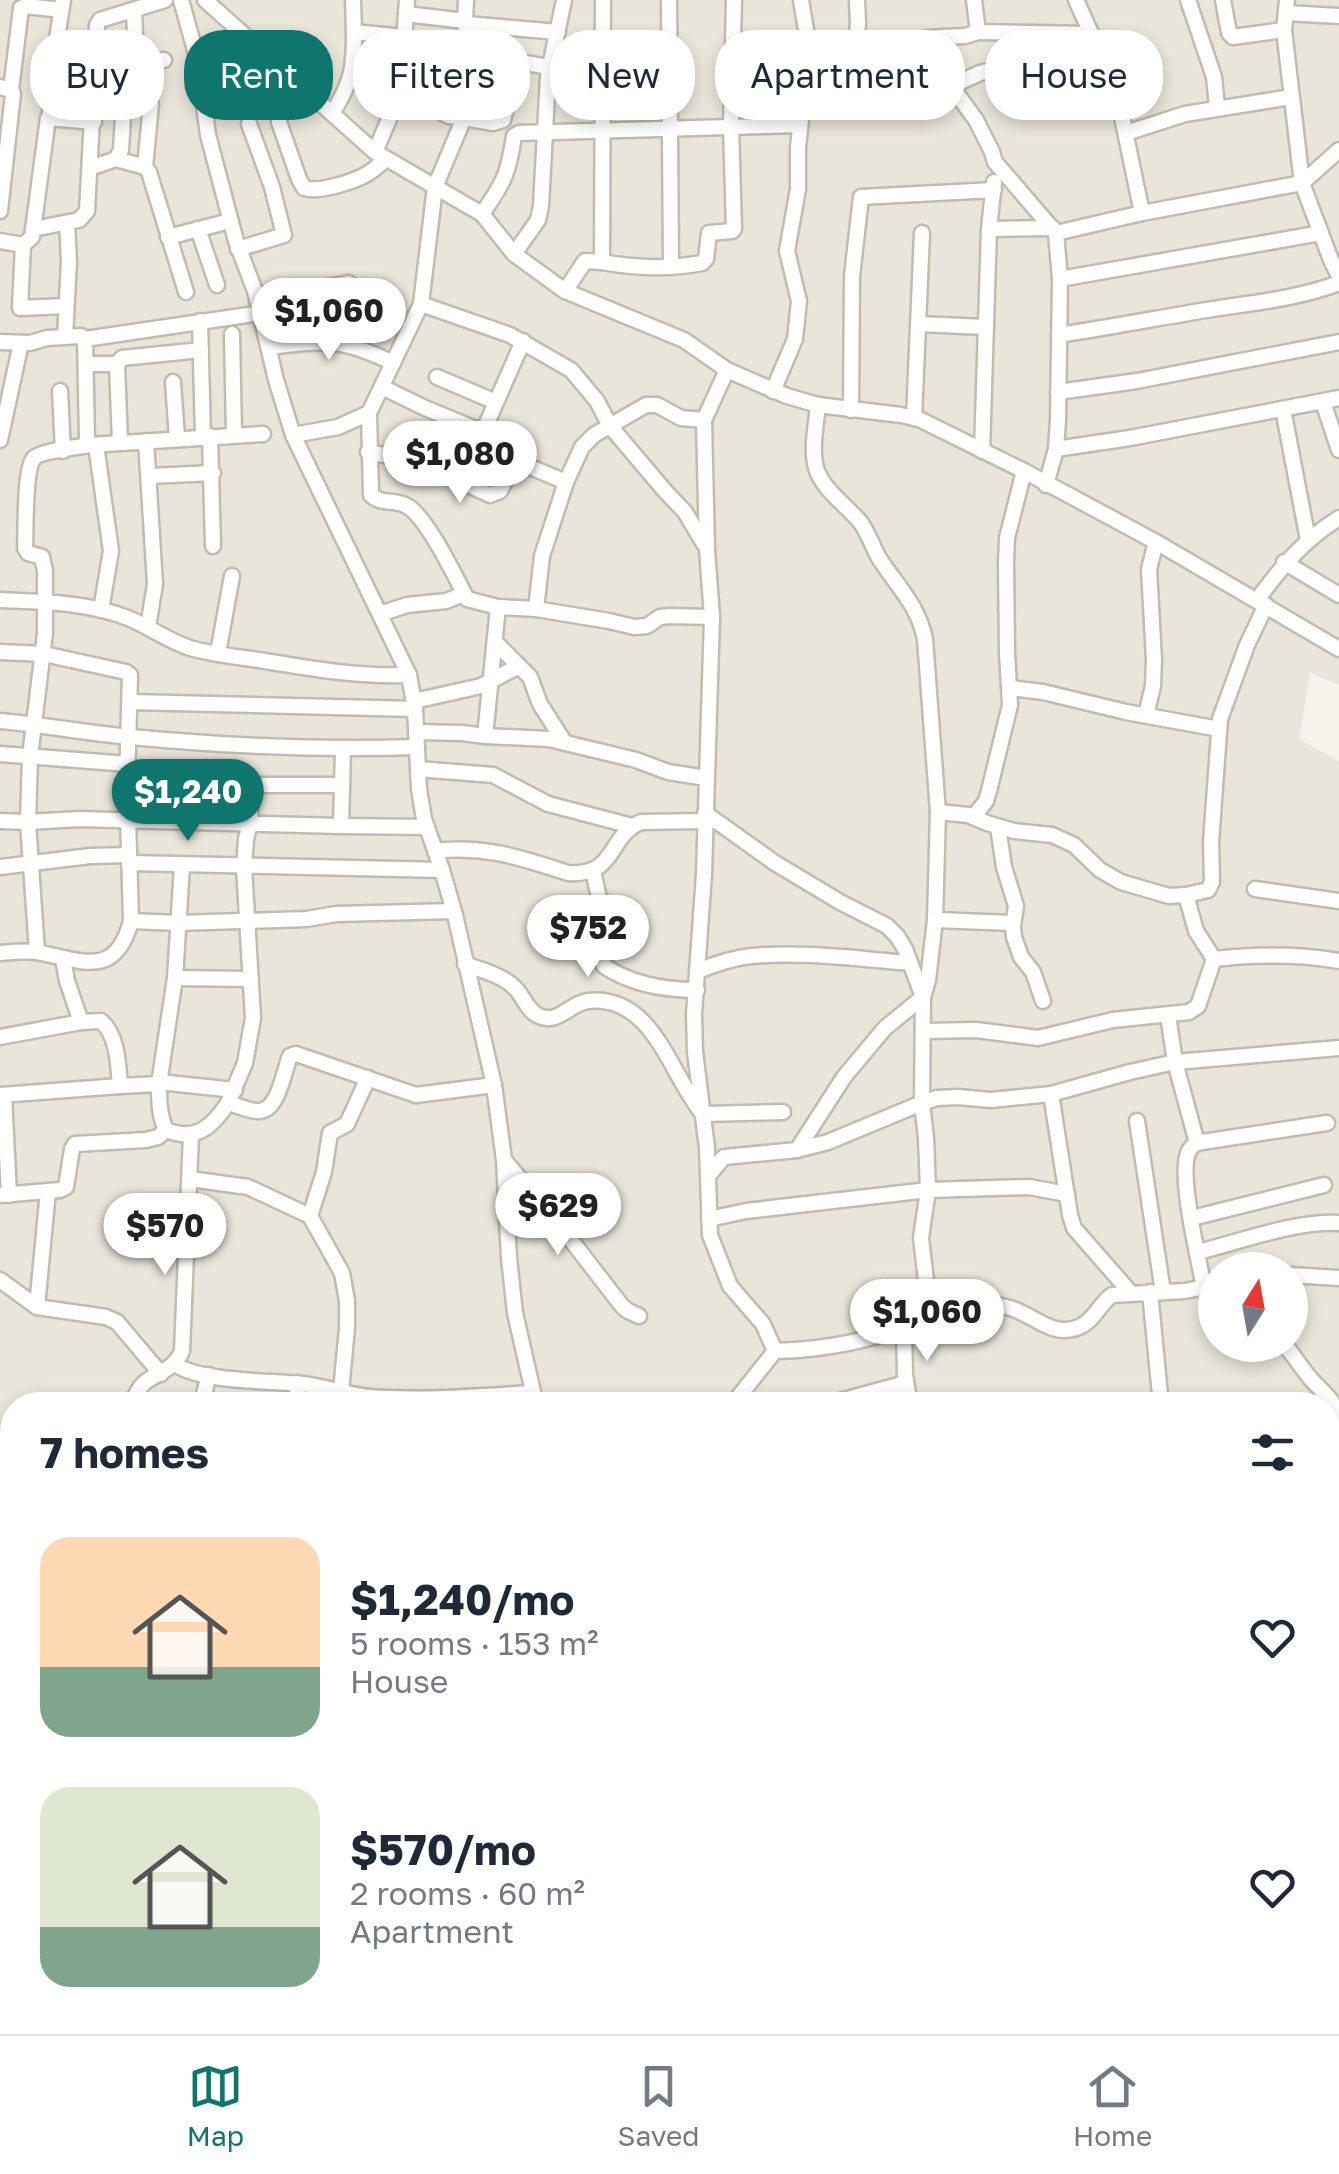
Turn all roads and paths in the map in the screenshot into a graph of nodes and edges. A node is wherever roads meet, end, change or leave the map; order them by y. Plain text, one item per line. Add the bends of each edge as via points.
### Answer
1 (165, 0) edge
2 (181, 0) edge
3 (205, 0) edge
4 (353, 0) edge
5 (466, 0) edge
6 (564, 0) edge
7 (603, 0) edge
8 (669, 0) edge
9 (734, 0) edge
10 (801, 0) edge
11 (857, 0) edge
12 (974, 0) edge
13 (1076, 0) edge
14 (1188, 0) edge
15 (1224, 0) edge
16 (62, 5) edge
17 (1286, 6) edge
18 (406, 7) edge
19 (134, 10) junction
20 (1339, 16) edge
21 (466, 22) junction
22 (58, 30) edge
23 (97, 30) edge
24 (135, 30) edge
25 (239, 30) edge
26 (354, 30) edge
27 (465, 30) edge
28 (558, 30) edge
29 (806, 30) edge
30 (857, 30) edge
31 (1088, 30) edge
32 (1284, 30) junction
33 (550, 31) edge
34 (978, 32) junction
35 (985, 32) edge
36 (965, 36) edge
37 (353, 47) edge
38 (550, 63) edge
39 (530, 64) edge
40 (549, 67) junction
41 (6, 88) edge
42 (1291, 98) junction
43 (965, 104) edge
44 (1217, 108) junction
45 (333, 112) joint
46 (47, 120) edge
47 (76, 120) edge
48 (123, 120) edge
49 (150, 120) edge
50 (392, 120) edge
51 (456, 120) edge
52 (801, 120) edge
53 (1123, 120) edge
54 (94, 122) joint
55 (279, 122) dead end
56 (250, 124) dead end
57 (731, 126) junction
58 (800, 126) junction
59 (669, 129) junction
60 (603, 131) junction
61 (544, 133) junction
62 (1126, 133) junction
63 (1339, 150) edge
64 (381, 155) junction
65 (116, 160) junction
66 (995, 162) junction
67 (146, 167) junction
68 (90, 168) junction
69 (1302, 182) junction
70 (436, 187) junction
71 (994, 190) junction
72 (0, 211) edge
73 (1142, 213) junction
74 (482, 214) junction
75 (230, 221) junction
76 (68, 223) junction
77 (33, 229) junction
78 (989, 229) junction
79 (198, 230) junction
80 (1054, 230) junction
81 (922, 233) dead end
82 (1321, 233) junction
83 (168, 237) junction
84 (0, 241) edge
85 (23, 245) junction
86 (238, 249) junction
87 (514, 254) junction
88 (602, 262) junction
89 (671, 267) junction
90 (1060, 279) junction
91 (1339, 280) edge
92 (350, 283) dead end
93 (217, 285) dead end
94 (565, 291) junction
95 (186, 292) dead end
96 (421, 304) junction
97 (66, 306) junction
98 (259, 306) junction
99 (200, 321) junction
100 (919, 324) junction
101 (985, 326) junction
102 (232, 334) dead end
103 (1059, 335) junction
104 (64, 337) junction
105 (85, 340) junction
106 (523, 341) junction
107 (0, 342) edge
108 (1339, 342) edge
109 (22, 343) junction
110 (269, 347) junction
111 (201, 350) junction
112 (393, 363) junction
113 (86, 364) junction
114 (117, 364) junction
115 (728, 370) junction
116 (437, 378) dead end
117 (173, 382) dead end
118 (6, 385) edge
119 (382, 387) junction
120 (773, 390) junction
121 (60, 391) dead end
122 (1058, 392) junction
123 (1339, 398) edge
124 (496, 402) junction
125 (1322, 402) junction
126 (818, 405) junction
127 (1283, 409) junction
128 (851, 410) junction
129 (369, 413) junction
130 (914, 418) junction
131 (704, 420) junction
132 (610, 426) junction
133 (483, 432) junction
134 (263, 434) dead end
135 (234, 435) junction
136 (293, 435) junction
137 (207, 436) junction
138 (177, 438) junction
139 (0, 440) edge
140 (146, 441) junction
141 (120, 443) junction
142 (93, 445) junction
143 (1056, 448) junction
144 (63, 450) junction
145 (982, 450) junction
146 (1339, 450) edge
147 (368, 452) junction
148 (515, 461) junction
149 (1024, 471) junction
150 (212, 473) junction
151 (150, 476) junction
152 (566, 482) junction
153 (1046, 485) junction
154 (1339, 518) edge
155 (1308, 540) junction
156 (1156, 542) junction
157 (213, 546) dead end
158 (707, 550) junction
159 (1284, 562) junction
160 (232, 576) dead end
161 (464, 594) junction
162 (1339, 596) edge
163 (0, 600) edge
164 (45, 602) junction
165 (1261, 602) junction
166 (498, 607) junction
167 (536, 609) junction
168 (100, 610) junction
169 (380, 614) junction
170 (712, 616) junction
171 (148, 627) junction
172 (496, 642) junction
173 (1339, 649) edge
174 (0, 652) edge
175 (218, 653) junction
176 (44, 654) junction
177 (519, 666) junction
178 (410, 675) junction
179 (492, 682) junction
180 (1010, 688) junction
181 (130, 702) junction
182 (414, 705) junction
183 (1146, 715) junction
184 (0, 721) edge
185 (34, 724) junction
186 (1219, 729) junction
187 (485, 736) junction
188 (129, 737) junction
189 (417, 739) junction
190 (565, 743) junction
191 (343, 749) junction
192 (0, 754) edge
193 (30, 757) junction
194 (128, 764) junction
195 (418, 769) junction
196 (706, 778) junction
197 (127, 782) junction
198 (251, 784) junction
199 (342, 785) junction
200 (938, 812) junction
201 (974, 816) junction
202 (705, 817) junction
203 (128, 820) junction
204 (0, 821) edge
205 (28, 822) junction
206 (250, 823) junction
207 (340, 826) junction
208 (632, 826) junction
209 (427, 827) junction
210 (998, 827) junction
211 (435, 851) junction
212 (129, 859) junction
213 (30, 864) junction
214 (182, 866) junction
215 (0, 867) edge
216 (244, 867) junction
217 (442, 870) junction
218 (593, 871) junction
219 (1255, 889) dead end
220 (1186, 895) junction
221 (1339, 901) edge
222 (454, 911) junction
223 (936, 920) junction
224 (131, 921) junction
225 (247, 921) junction
226 (178, 923) junction
227 (1014, 924) junction
228 (37, 952) junction
229 (0, 953) edge
230 (1214, 958) junction
231 (63, 959) junction
232 (1339, 960) edge
233 (910, 962) junction
234 (466, 964) junction
235 (698, 971) junction
236 (175, 978) junction
237 (250, 978) junction
238 (697, 990) junction
239 (923, 997) junction
240 (1043, 1002) dead end
241 (1168, 1015) junction
242 (81, 1022) junction
243 (924, 1030) junction
244 (1339, 1033) edge
245 (0, 1037) edge
246 (665, 1048) junction
247 (1339, 1048) edge
248 (695, 1052) junction
249 (1175, 1062) junction
250 (368, 1078) junction
251 (159, 1083) junction
252 (120, 1086) junction
253 (494, 1086) junction
254 (1052, 1094) junction
255 (2, 1095) edge
256 (231, 1096) junction
257 (922, 1103) junction
258 (784, 1112) dead end
259 (702, 1114) junction
260 (1136, 1121) dead end
261 (1327, 1123) dead end
262 (3, 1129) edge
263 (166, 1130) junction
264 (191, 1135) junction
265 (1197, 1143) junction
266 (707, 1148) junction
267 (797, 1150) junction
268 (724, 1157) junction
269 (504, 1160) junction
270 (709, 1175) junction
271 (190, 1179) junction
272 (1324, 1185) dead end
273 (928, 1190) junction
274 (48, 1191) junction
275 (1067, 1194) junction
276 (5, 1195) edge
277 (310, 1216) junction
278 (1192, 1218) junction
279 (709, 1219) junction
280 (1339, 1223) edge
281 (1198, 1252) joint
282 (1308, 1276) edge
283 (1339, 1278) edge
284 (0, 1280) edge
285 (1198, 1287) edge
286 (1130, 1292) junction
287 (1156, 1292) junction
288 (36, 1307) junction
289 (930, 1315) junction
290 (640, 1316) dead end
291 (904, 1328) junction
292 (776, 1351) junction
293 (1298, 1362) edge
294 (174, 1363) junction
295 (161, 1374) junction
296 (209, 1375) junction
297 (298, 1383) junction
298 (906, 1384) junction
299 (341, 1391) junction
300 (137, 1392) edge
301 (204, 1392) edge
302 (297, 1392) edge
303 (346, 1392) edge
304 (533, 1392) edge
305 (743, 1392) edge
306 (875, 1392) edge
307 (908, 1392) edge
308 (1160, 1392) edge
309 (1325, 1392) edge

1 - 19 street
2 - 75 street
3 - 25 street
4 - 26 street
5 - 21 street
6 - 28 street
7 - 60 street
8 - 59 street
9 - 57 street
10 - 29 street
11 - 30 street
12 - 34 street
13 - 31 street
14 - 44 street via 1214,77
15 - 32 street via 1233,36
16 - 22 street
16 - 41 street via 21,8
17 - 20 street
17 - 32 street
18 - 21 street
19 - 23 street via 100,20
19 - 24 street
21 - 27 street
21 - 33 street
32 - 42 street
34 - 35 street
34 - 36 street
37 - 45 street via 348,89
38 - 40 street
39 - 40 street
40 - 61 street
41 - 72 street via 13,94
42 - 44 street
42 - 69 street
43 - 66 street
44 - 62 street
45 - 64 street
46 - 77 street
47 - 54 street
48 - 65 street
49 - 67 street
50 - 64 street
51 - 70 street
52 - 58 street
53 - 62 street
54 - 68 street
55 - 64 street via 304,188 367,174
56 - 86 street via 284,235
57 - 58 street
57 - 59 street
57 - 89 street via 734,229 710,233 704,263
58 - 120 street via 787,251 798,320
59 - 60 street
59 - 89 street
60 - 61 street
60 - 88 street
61 - 74 street via 515,134 504,182
61 - 87 street via 538,220
62 - 73 street
63 - 69 street
64 - 70 street
65 - 67 street
65 - 68 street
66 - 71 street
66 - 80 street
67 - 83 street
68 - 76 street via 87,212
69 - 73 street
69 - 82 street
70 - 74 street
70 - 96 street
71 - 78 street
71 - 128 street via 860,196
73 - 80 street
74 - 87 street
75 - 79 street
75 - 86 street
76 - 77 street
76 - 97 street
77 - 85 street
78 - 80 street
78 - 101 street
79 - 83 street
79 - 93 street
80 - 90 street
81 - 100 street
82 - 90 street
82 - 91 street
83 - 95 street
84 - 85 street
85 - 97 street via 20,308
86 - 98 street
87 - 94 street
88 - 89 street
88 - 94 street via 585,261
90 - 103 street
91 - 103 street via 1270,301
92 - 98 street
94 - 115 street via 684,340
96 - 106 street
96 - 112 street
97 - 104 street
98 - 99 street
98 - 110 street
99 - 105 street
99 - 111 street
100 - 101 street
100 - 130 street
101 - 145 street
102 - 135 street
103 - 122 street
104 - 105 street
104 - 109 street
105 - 113 street
106 - 124 street
106 - 132 street via 581,379
107 - 109 street
108 - 122 street
109 - 118 street
110 - 112 street via 329,341
110 - 136 street
111 - 114 street via 122,358
111 - 137 street
112 - 119 street
113 - 114 street
113 - 142 street via 87,440
114 - 141 street
115 - 120 street
115 - 131 street
116 - 124 street
117 - 138 street
118 - 139 street
119 - 129 street
119 - 133 street
120 - 126 street
121 - 144 street
122 - 143 street
123 - 125 street
124 - 133 street
125 - 127 street
125 - 146 street
126 - 128 street
126 - 200 street via 817,470 861,523 922,624
127 - 143 street
127 - 155 street
128 - 130 street
129 - 136 street
129 - 147 street
130 - 145 street
131 - 132 street via 650,404
131 - 158 street
132 - 152 street via 582,447
132 - 158 street via 686,512
133 - 148 street via 480,447
134 - 135 street
135 - 137 street
136 - 169 street
137 - 138 street
137 - 150 street
138 - 140 street
140 - 141 street
140 - 151 street
141 - 142 street
142 - 144 street
142 - 168 street via 111,551
143 - 153 street
144 - 164 street via 34,458 28,486 25,548 42,558
145 - 149 street
147 - 148 street via 416,462 490,495 500,491
147 - 161 street via 374,499 406,506 420,517
148 - 152 street
149 - 153 street
149 - 180 street via 1006,562
150 - 151 street
150 - 157 street
151 - 171 street via 155,584
152 - 167 street via 542,556
153 - 156 street
154 - 155 street
155 - 159 street
156 - 165 street
156 - 183 street via 1149,569 1154,660
158 - 170 street
159 - 162 street
159 - 165 street
160 - 175 street
161 - 166 street via 470,602
161 - 169 street
163 - 164 street
164 - 168 street
164 - 176 street
165 - 173 street
165 - 186 street
166 - 167 street
166 - 172 street
167 - 170 street via 634,627 660,617
168 - 171 street
169 - 178 street
170 - 196 street
171 - 175 street
172 - 177 street
172 - 179 street
174 - 176 street
175 - 178 street via 356,674
176 - 181 street via 126,672
176 - 185 street
177 - 179 street
177 - 190 street
178 - 182 street
179 - 182 street
179 - 187 street
180 - 183 street
180 - 201 street via 990,791
181 - 182 street
181 - 188 street
182 - 189 street
183 - 186 street
184 - 185 street
185 - 188 street
185 - 193 street
186 - 220 street via 1212,882 1208,890
187 - 189 street
187 - 190 street
188 - 191 street
188 - 194 street
189 - 191 street
189 - 195 street
190 - 196 street
191 - 199 street
192 - 193 street
193 - 194 street
193 - 205 street
194 - 197 street
195 - 208 street via 494,776 548,804
195 - 209 street
196 - 202 street
197 - 198 street
197 - 203 street
198 - 199 street
198 - 206 street
199 - 207 street
200 - 201 street
200 - 223 street
201 - 210 street
202 - 208 street
202 - 233 street via 887,926
202 - 235 street
203 - 205 street
203 - 206 street
203 - 212 street
204 - 205 street
205 - 213 street
206 - 207 street
206 - 216 street
207 - 209 street
208 - 218 street
209 - 211 street
210 - 220 street via 1052,835 1121,882
210 - 227 street
211 - 217 street
211 - 218 street via 474,848 568,873
212 - 213 street
212 - 214 street
212 - 224 street
213 - 215 street
213 - 228 street
214 - 216 street
214 - 226 street
216 - 217 street
216 - 225 street
217 - 222 street
218 - 238 street via 599,898 613,910 604,966 640,982
219 - 221 street
220 - 230 street via 1196,931
222 - 225 street
222 - 234 street
223 - 227 street
223 - 239 street
224 - 226 street
224 - 231 street via 118,952 94,961
225 - 226 street
225 - 237 street
226 - 236 street
227 - 240 street
228 - 229 street
228 - 231 street
230 - 232 street
230 - 241 street via 1198,1006
231 - 242 street
233 - 235 street via 751,956
233 - 239 street
234 - 246 street via 507,980 539,1016 555,1017 586,1001 624,1008
234 - 253 street
235 - 238 street
236 - 237 street
236 - 251 street
237 - 256 street via 250,1044
238 - 248 street
239 - 243 street
239 - 267 street via 854,1065
241 - 243 street via 1038,1038
241 - 249 street
242 - 245 street
242 - 252 street via 101,1021 111,1031
243 - 257 street
244 - 247 street
246 - 248 street
246 - 259 street
247 - 249 street
248 - 259 street
249 - 254 street
249 - 265 street
250 - 253 street via 416,1095
250 - 256 street via 296,1054 267,1108
250 - 277 street via 346,1124 330,1134
251 - 252 street
251 - 256 street
251 - 263 street
252 - 255 street
253 - 269 street
254 - 257 street
254 - 275 street
255 - 262 street
256 - 264 street via 208,1127
257 - 267 street
257 - 273 street
258 - 259 street
259 - 266 street
260 - 287 street
261 - 265 street
262 - 276 street
263 - 264 street
263 - 274 street via 146,1140 75,1144 66,1186
264 - 271 street
265 - 278 street via 1185,1170
266 - 268 street
266 - 270 street
267 - 268 street
268 - 270 street
269 - 290 street via 622,1306
269 - 304 street via 511,1278
270 - 279 street
271 - 277 street via 248,1188
271 - 294 street via 184,1342
272 - 278 street
273 - 275 street via 1030,1187
273 - 279 street
273 - 289 street via 921,1238
274 - 276 street
274 - 288 street
275 - 286 street via 1074,1228
277 - 299 street via 342,1273 347,1315
278 - 281 street
279 - 292 street via 730,1286
280 - 281 street via 1314,1223
282 - 283 street
284 - 288 street
285 - 287 street
286 - 287 street
286 - 289 street via 1112,1295 1089,1321 1068,1330 984,1304
287 - 308 street
288 - 295 street via 117,1322
289 - 291 street
291 - 292 street
291 - 298 street
292 - 305 street
293 - 309 street
294 - 295 street
294 - 296 street
295 - 300 street
296 - 297 street
296 - 301 street
297 - 299 street
297 - 302 street
298 - 306 street
298 - 307 street
299 - 303 street

